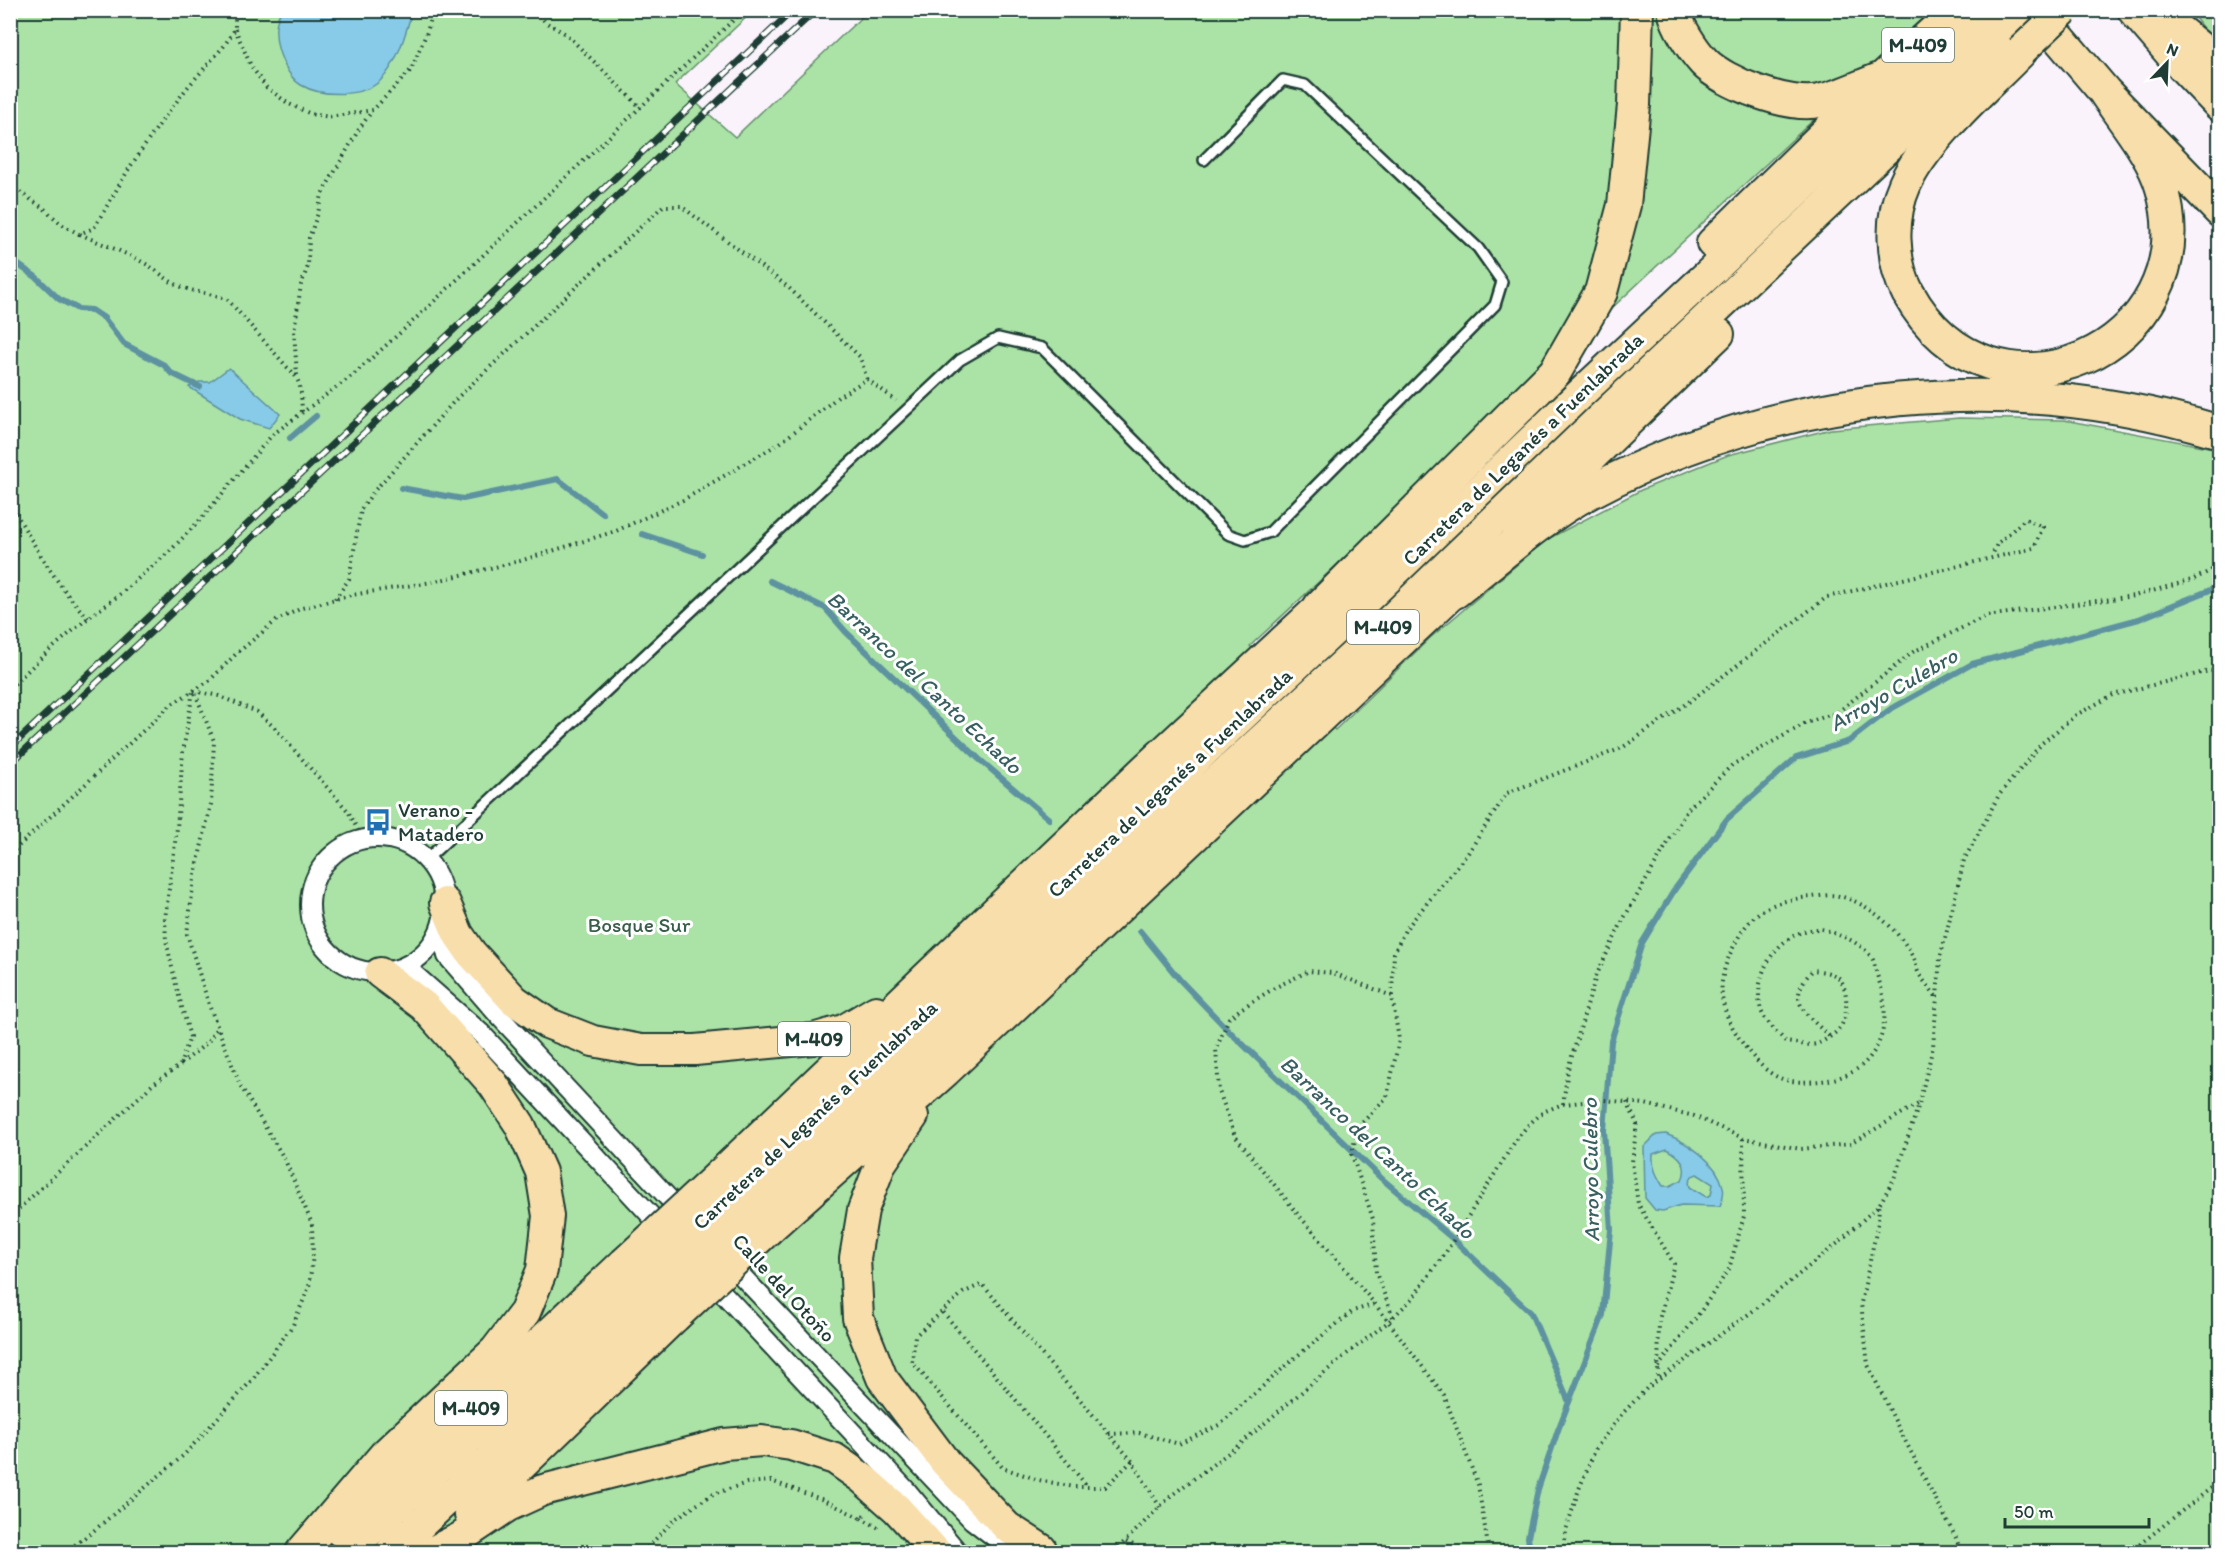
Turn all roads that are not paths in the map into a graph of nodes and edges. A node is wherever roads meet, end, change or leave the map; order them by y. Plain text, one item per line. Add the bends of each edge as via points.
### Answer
1 (1637, 10) edge
2 (1674, 10) edge
3 (1956, 10) edge
4 (2034, 10) edge
5 (2054, 10) edge
6 (2064, 10) edge
7 (2134, 10) edge
8 (2167, 19) edge
9 (2000, 28) edge
10 (2220, 65) edge
11 (1880, 79) junction
12 (2104, 91) junction
13 (2220, 92) edge
14 (2220, 105) edge
15 (1204, 160) dead end
16 (2220, 209) edge
17 (2220, 432) edge
18 (1455, 592) junction
19 (1320, 606) junction
20 (1146, 768) junction
21 (427, 859) junction
22 (443, 916) junction
23 (393, 970) junction
24 (946, 1071) junction
25 (744, 1202) junction
26 (650, 1290) junction
27 (1031, 1551) edge
28 (302, 1552) edge
29 (316, 1552) edge
30 (347, 1552) edge
31 (391, 1552) edge
32 (431, 1552) edge
33 (936, 1552) edge
34 (958, 1552) edge

1 - 19 highway via 1634,105 1624,205 1601,292 1555,372
2 - 11 highway via 1676,21 1705,63 1746,89 1783,100 1818,102
3 - 11 highway, M-409
4 - 9 highway, Carretera de Leganés a Fuenlabrada / M-409
4 - 12 highway
5 - 16 highway
6 - 9 highway, M-409, bridge
7 - 14 highway
8 - 10 highway
8 - 13 highway
9 - 12 highway via 1940,134 1905,183 1895,221 1896,257 1916,307 1941,338 1973,358 2032,371 2072,363 2113,342 2150,301 2164,266 2167,246 2162,187
9 - 18 highway, M-409 via 1945,118
9 - 25 highway, Carretera de Leganés a Fuenlabrada / M-409 via 1359,650 1025,957
11 - 19 highway, M-409 via 1569,381
12 - 16 highway
15 - 21 lane via 1283,80 1305,85 1478,248 1502,282 1496,305 1270,532 1245,540 1228,534 1042,348 998,339 960,360
17 - 18 highway via 2146,413 2026,396 1916,398 1805,413 1699,445 1588,493
18 - 24 highway, M-409
19 - 20 highway, M-409
20 - 22 highway, M-409 via 872,1015 844,1030 813,1039 695,1050 641,1050 593,1041 547,1023 514,1000
20 - 25 highway, M-409
21 - 22 street via 441,882
21 - 23 street via 394,839 362,838 332,853 315,876 310,891 309,917 321,944 343,964
22 - 23 street via 426,953
22 - 27 street, Calle del Otoño via 447,956 499,1016 972,1520 994,1538
23 - 28 highway, M-409 via 493,1084 520,1125 541,1172 548,1216 542,1270 525,1312 495,1351 384,1455
23 - 34 street via 489,1041 908,1492
24 - 25 highway, M-409
24 - 27 highway, M-409 via 881,1163 863,1210 855,1258 858,1317 882,1378 945,1462
25 - 26 highway, Carretera de Leganés a Fuenlabrada / M-409, bridge
25 - 26 highway, M-409, bridge
26 - 29 highway, M-409
26 - 30 highway, Carretera de Leganés a Fuenlabrada / M-409
26 - 31 highway, M-409
26 - 32 highway, M-409
32 - 33 highway, M-409 via 543,1490 724,1444 762,1441 835,1459 894,1507

